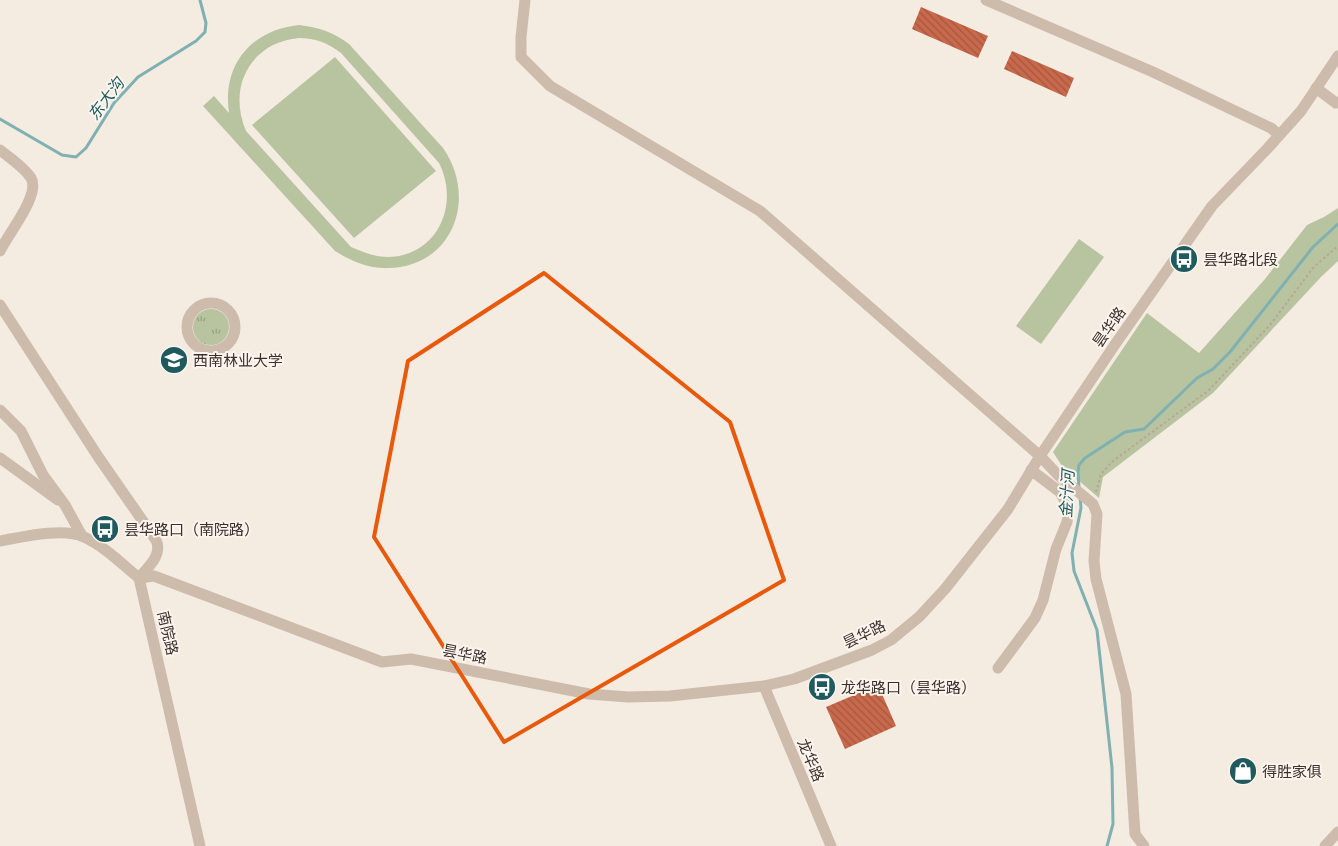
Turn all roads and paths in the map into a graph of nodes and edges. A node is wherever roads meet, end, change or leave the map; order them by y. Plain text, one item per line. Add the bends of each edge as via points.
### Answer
1 (526, 0) edge
2 (986, 0) edge
3 (1338, 56) edge
4 (1316, 88) junction
5 (1338, 102) edge
6 (1280, 135) junction
7 (0, 150) edge
8 (1338, 246) edge
9 (0, 251) edge
10 (0, 305) edge
11 (231, 340) joint
12 (0, 410) edge
13 (1040, 456) junction
14 (0, 458) edge
15 (1032, 470) junction
16 (1093, 504) junction
17 (65, 505) junction
18 (82, 536) junction
19 (0, 541) edge
20 (139, 578) junction
21 (998, 668) dead end
22 (764, 686) junction
23 (1338, 832) edge
24 (200, 846) edge
25 (831, 846) edge
26 (1144, 846) edge
27 (1325, 846) edge

1 - 13 street via 521,57 550,86 760,211
2 - 6 street via 1153,72
3 - 4 street, 昙华路
4 - 5 street
4 - 6 street, 昙华路
6 - 13 street, 昙华路 via 1212,206
7 - 9 street via 21,167 34,184 30,200
8 - 16 path via 1313,268 1270,325 1209,390 1100,474
10 - 20 street via 83,435 156,540 157,556
11 - 11 street via 235,322 224,307 206,303 188,319 188,332 198,347 216,350
12 - 17 street via 21,431 43,475
13 - 15 street, 昙华路
13 - 16 street
14 - 17 street
15 - 21 street via 1060,492 1067,522 1035,618
15 - 22 street, 昙华路 via 1008,509 919,617 872,650 794,679
16 - 26 street via 1097,514 1095,570 1126,694 1135,834
17 - 18 street
18 - 19 street via 52,532
18 - 20 street
20 - 22 street, 昙华路 via 154,576 382,662 411,659 618,697 670,696
20 - 24 street, 南院路
22 - 25 street, 龙华路
23 - 27 street

